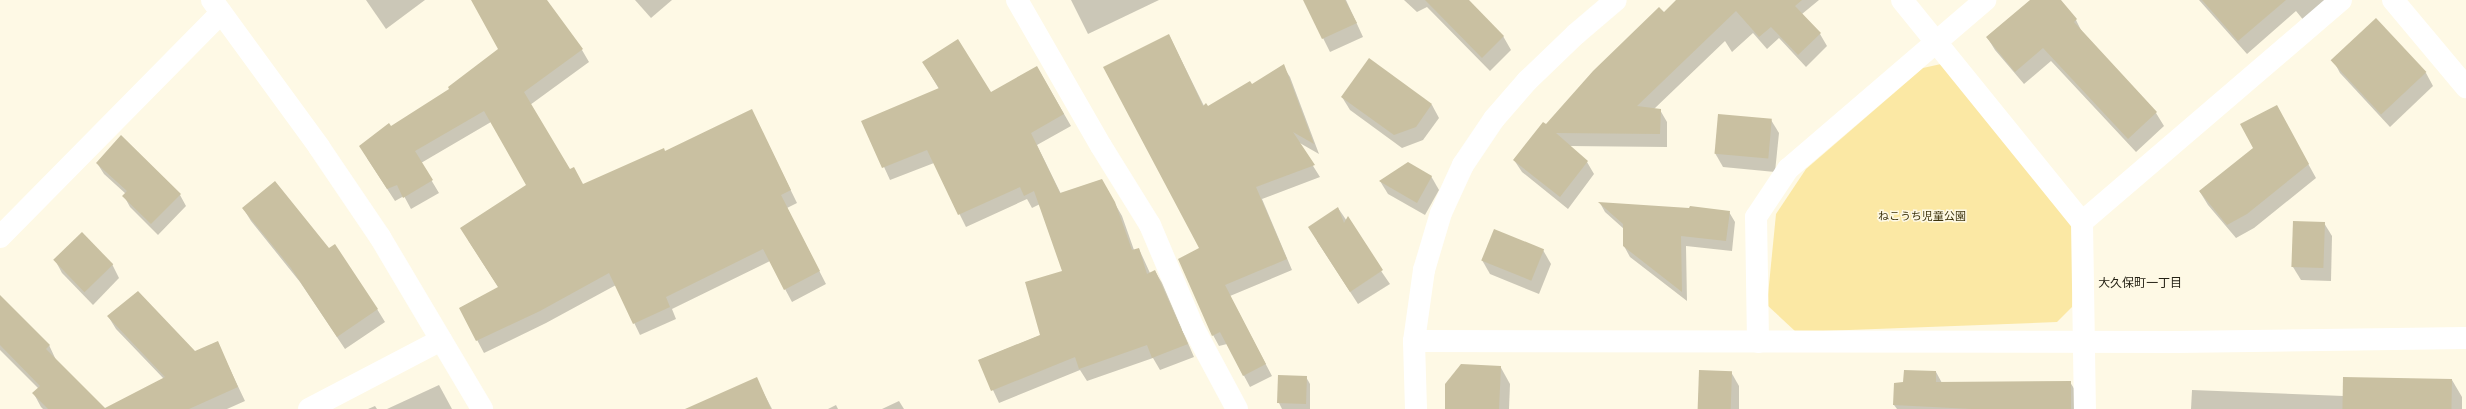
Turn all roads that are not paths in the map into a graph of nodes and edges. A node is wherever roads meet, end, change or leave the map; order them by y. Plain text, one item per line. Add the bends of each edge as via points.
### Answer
1 (1017, 0) edge
2 (1616, 0) edge
3 (1902, 0) edge
4 (1985, 0) edge
5 (2341, 0) edge
6 (2392, 0) edge
7 (216, 6) edge
8 (1937, 42) junction
9 (2466, 87) edge
10 (2082, 222) junction
11 (0, 238) edge
12 (2466, 338) edge
13 (441, 340) junction
14 (1414, 341) junction
15 (1758, 342) junction
16 (2085, 342) junction
17 (308, 409) edge
18 (482, 409) edge
19 (1237, 409) edge
20 (1416, 409) edge
21 (2085, 409) edge

1 - 19 street via 1150,225 1193,327
2 - 14 street via 1527,81 1494,119 1463,165 1441,213 1424,270
3 - 8 street
4 - 8 street
5 - 10 street
6 - 9 street
7 - 11 street
7 - 13 street via 319,147 380,237
8 - 10 street
8 - 15 street via 1788,169 1756,217
10 - 16 street
12 - 16 street
13 - 17 street
13 - 18 street
14 - 15 street
14 - 20 street
15 - 16 street
16 - 21 street

